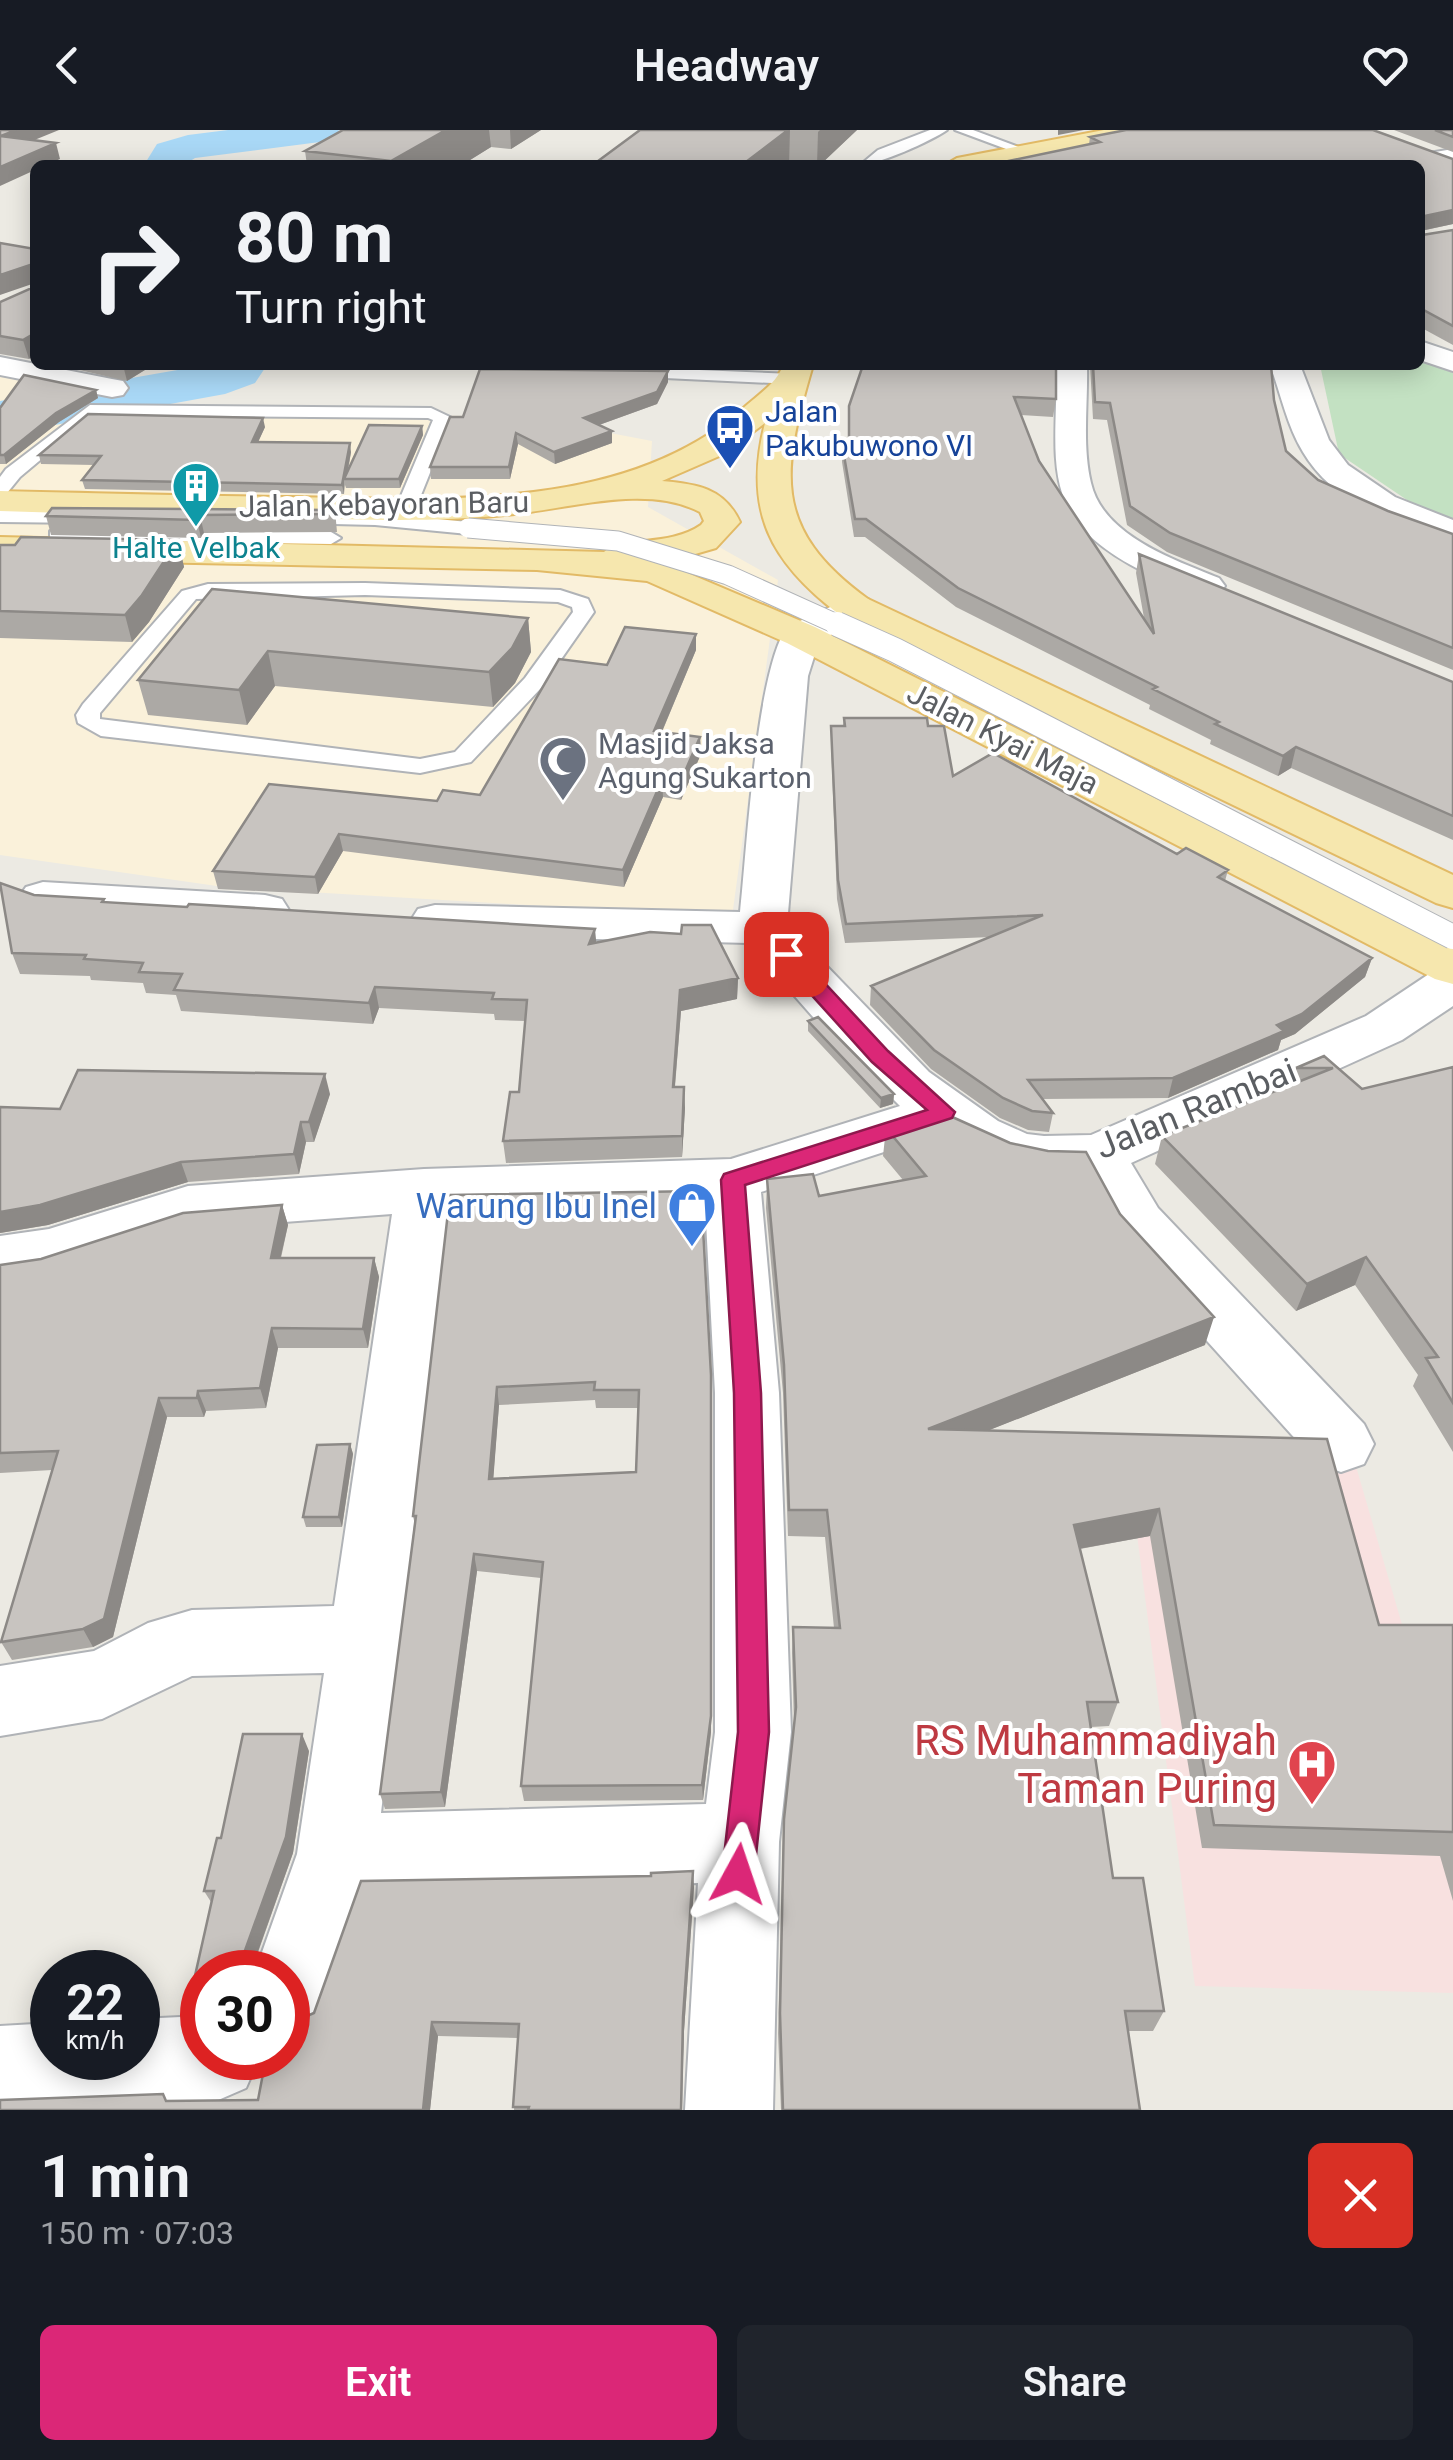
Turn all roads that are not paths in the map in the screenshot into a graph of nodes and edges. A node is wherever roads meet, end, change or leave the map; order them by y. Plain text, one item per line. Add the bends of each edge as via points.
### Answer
1 (941, 130) edge
2 (961, 130) edge
3 (1140, 130) edge
4 (1021, 150) junction
5 (1397, 154) edge
6 (1448, 159) edge
7 (873, 160) edge
8 (978, 160) edge
9 (1425, 337) edge
10 (1453, 362) edge
11 (0, 366) edge
12 (1072, 370) edge
13 (1287, 370) edge
14 (612, 371) edge
15 (795, 372) edge
16 (112, 388) dead end
17 (0, 489) edge
18 (579, 495) junction
19 (0, 500) edge
20 (405, 510) junction
21 (0, 516) edge
22 (468, 528) junction
23 (1453, 532) edge
24 (0, 534) edge
25 (0, 548) edge
26 (388, 556) junction
27 (537, 559) junction
28 (365, 589) junction
29 (1244, 602) edge
30 (854, 608) junction
31 (801, 635) junction
32 (1453, 893) edge
33 (43, 897) edge
34 (311, 912) edge
35 (388, 917) edge
36 (762, 928) junction
37 (1453, 937) edge
38 (1453, 968) edge
39 (1453, 982) edge
40 (944, 1112) junction
41 (1098, 1154) junction
42 (732, 1180) junction
43 (424, 1190) junction
44 (0, 1259) edge
45 (1341, 1444) dead end
46 (366, 1638) junction
47 (0, 1701) edge
48 (740, 1842) junction
49 (336, 1854) junction
50 (304, 1950) edge
51 (180, 2060) edge
52 (0, 2069) edge
53 (226, 2080) edge
54 (220, 2110) edge
55 (729, 2110) edge

1 - 7 lane
2 - 4 lane
3 - 4 main road
4 - 8 main road
5 - 6 street
9 - 10 street
11 - 16 street
12 - 29 street via 1074,487 1096,525 1152,563
13 - 23 street via 1324,461 1387,505
14 - 15 lane
15 - 18 main road, Jalan Kebayoran Baru via 715,445
15 - 30 main road, Jalan Kyai Maja via 774,470 778,521 807,570
17 - 20 lane via 90,410 431,413 443,418
18 - 20 main road, Jalan Kebayoran Baru via 496,508
18 - 27 main road via 682,494 715,506 722,522 714,533 681,548
19 - 20 main road, Jalan Kebayoran Baru
21 - 22 lane via 375,519
22 - 24 lane via 276,540
22 - 37 lane, bridge via 618,541 728,575 894,650
25 - 26 main road, Jalan Kebayoran Baru
26 - 27 main road, Jalan Kebayoran Baru
26 - 28 lane
27 - 31 main road, Jalan Kyai Maja via 660,573
28 - 28 lane via 189,595 91,709 89,723 440,764 463,756 533,683 584,612 581,603 560,596
30 - 31 street
30 - 32 main road, Jalan Kyai Maja
31 - 36 street via 788,676
31 - 38 main road, Jalan Kyai Maja
33 - 34 street
35 - 36 street
36 - 40 street, Jalan Rambai via 880,1056
39 - 41 street, Jalan Rambai via 1384,1028
40 - 41 street, Jalan Rambai via 1016,1153
40 - 42 street
41 - 45 street via 1137,1224
42 - 43 street
42 - 48 street via 748,1393 754,1732
43 - 44 street via 188,1208 50,1252
43 - 46 street
46 - 47 street via 192,1643 102,1684
46 - 49 street
48 - 49 street
48 - 55 street
49 - 50 street
51 - 52 street
53 - 54 street

